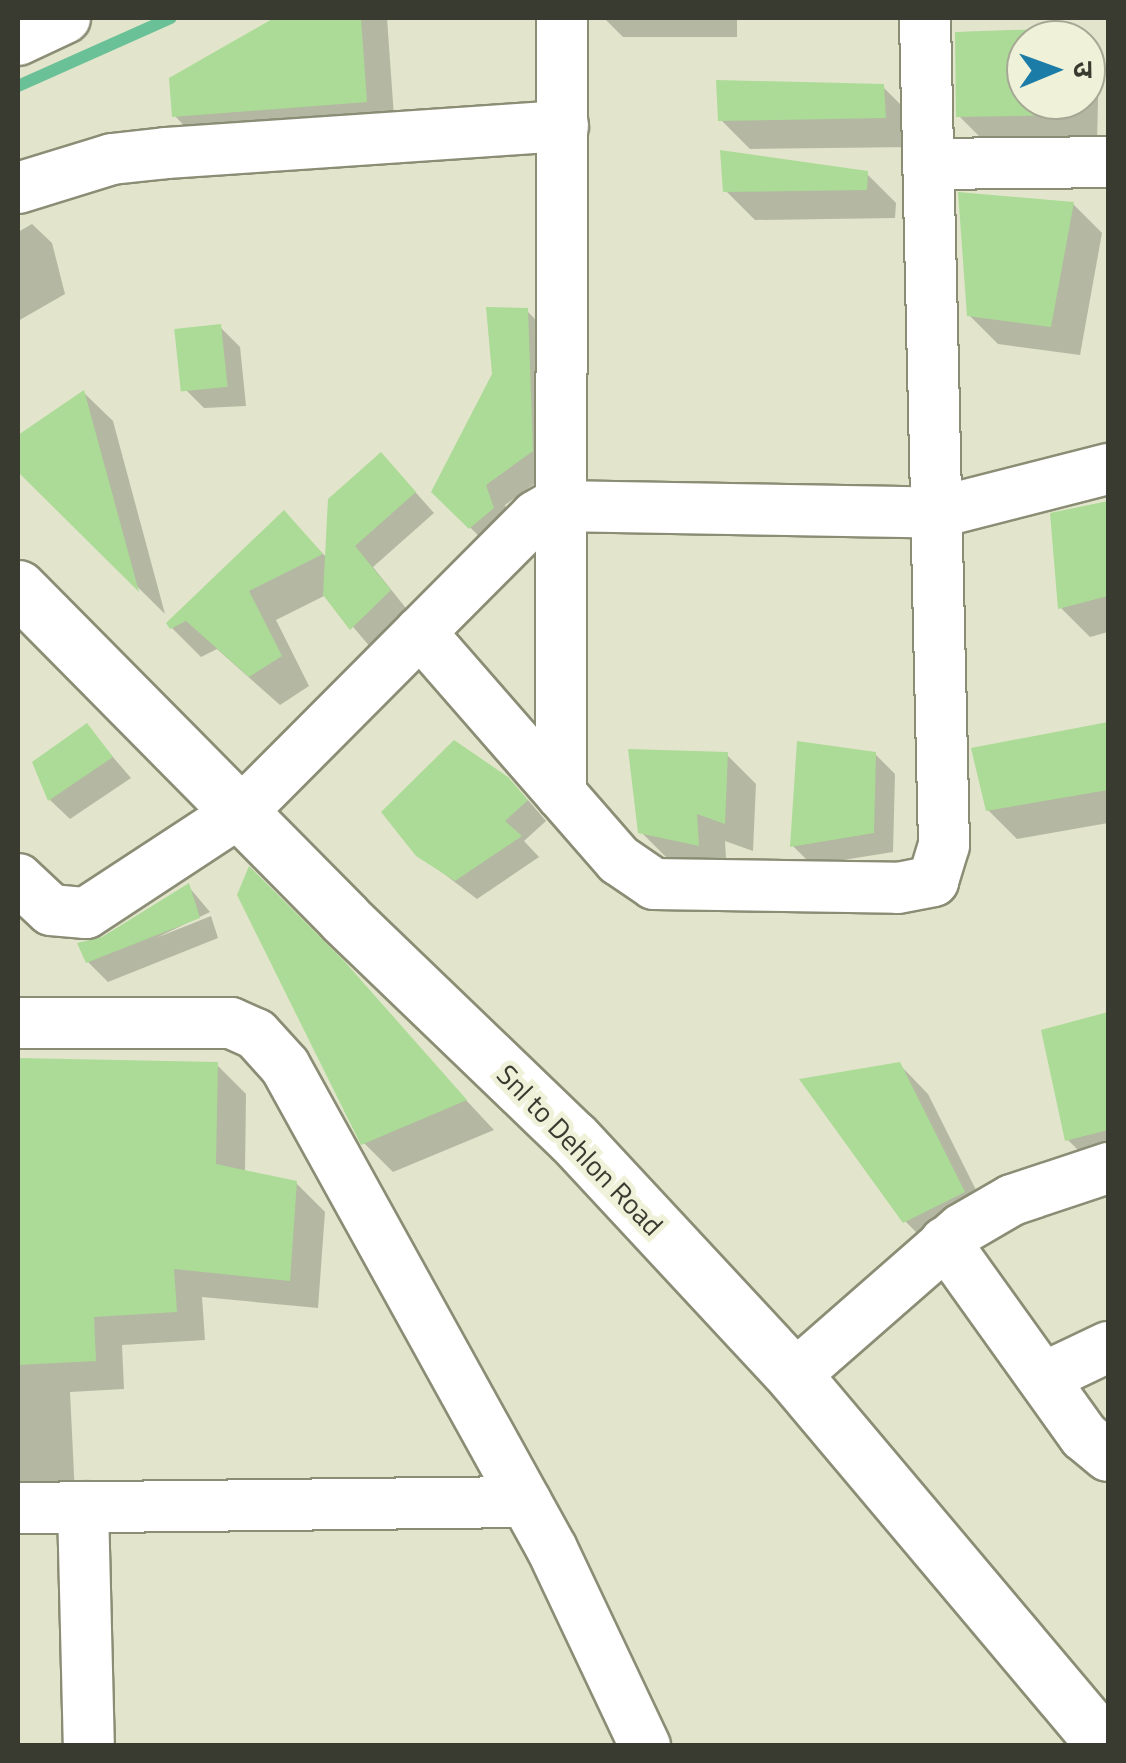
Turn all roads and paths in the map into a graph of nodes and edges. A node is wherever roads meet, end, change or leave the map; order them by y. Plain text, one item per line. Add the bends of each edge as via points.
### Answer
1 (65, 18) edge
2 (562, 18) edge
3 (924, 18) edge
4 (18, 40) edge
5 (563, 126) junction
6 (1108, 162) edge
7 (928, 164) junction
8 (18, 188) edge
9 (1108, 469) edge
10 (563, 504) junction
11 (934, 513) junction
12 (18, 588) edge
13 (420, 632) junction
14 (561, 794) junction
15 (244, 810) junction
16 (18, 879) edge
17 (18, 1024) edge
18 (1108, 1168) edge
19 (944, 1242) junction
20 (1108, 1347) edge
21 (794, 1376) junction
22 (1042, 1378) junction
23 (1108, 1456) edge
24 (526, 1502) junction
25 (83, 1507) junction
26 (18, 1508) edge
27 (89, 1746) edge
28 (645, 1746) edge
29 (1106, 1746) edge

1 - 4 street
2 - 5 street
3 - 7 street
5 - 8 street via 166,152 112,159
5 - 10 street
6 - 7 street
7 - 11 street
9 - 11 street
10 - 11 street
10 - 13 street via 536,516
10 - 14 street
11 - 14 street via 944,845 934,881 898,888 654,884 619,860
12 - 15 street, Snl to Dehlon Road
13 - 14 street
13 - 15 street
15 - 16 street via 86,913 51,910
15 - 21 street, Snl to Dehlon Road via 344,918 573,1138
17 - 24 street via 218,1022 256,1034 285,1066
18 - 19 street via 1012,1200
19 - 21 street
19 - 22 street
20 - 22 street
21 - 29 street, Snl to Dehlon Road
22 - 23 street via 1084,1436
24 - 25 street
24 - 28 street
25 - 26 street
25 - 27 street

